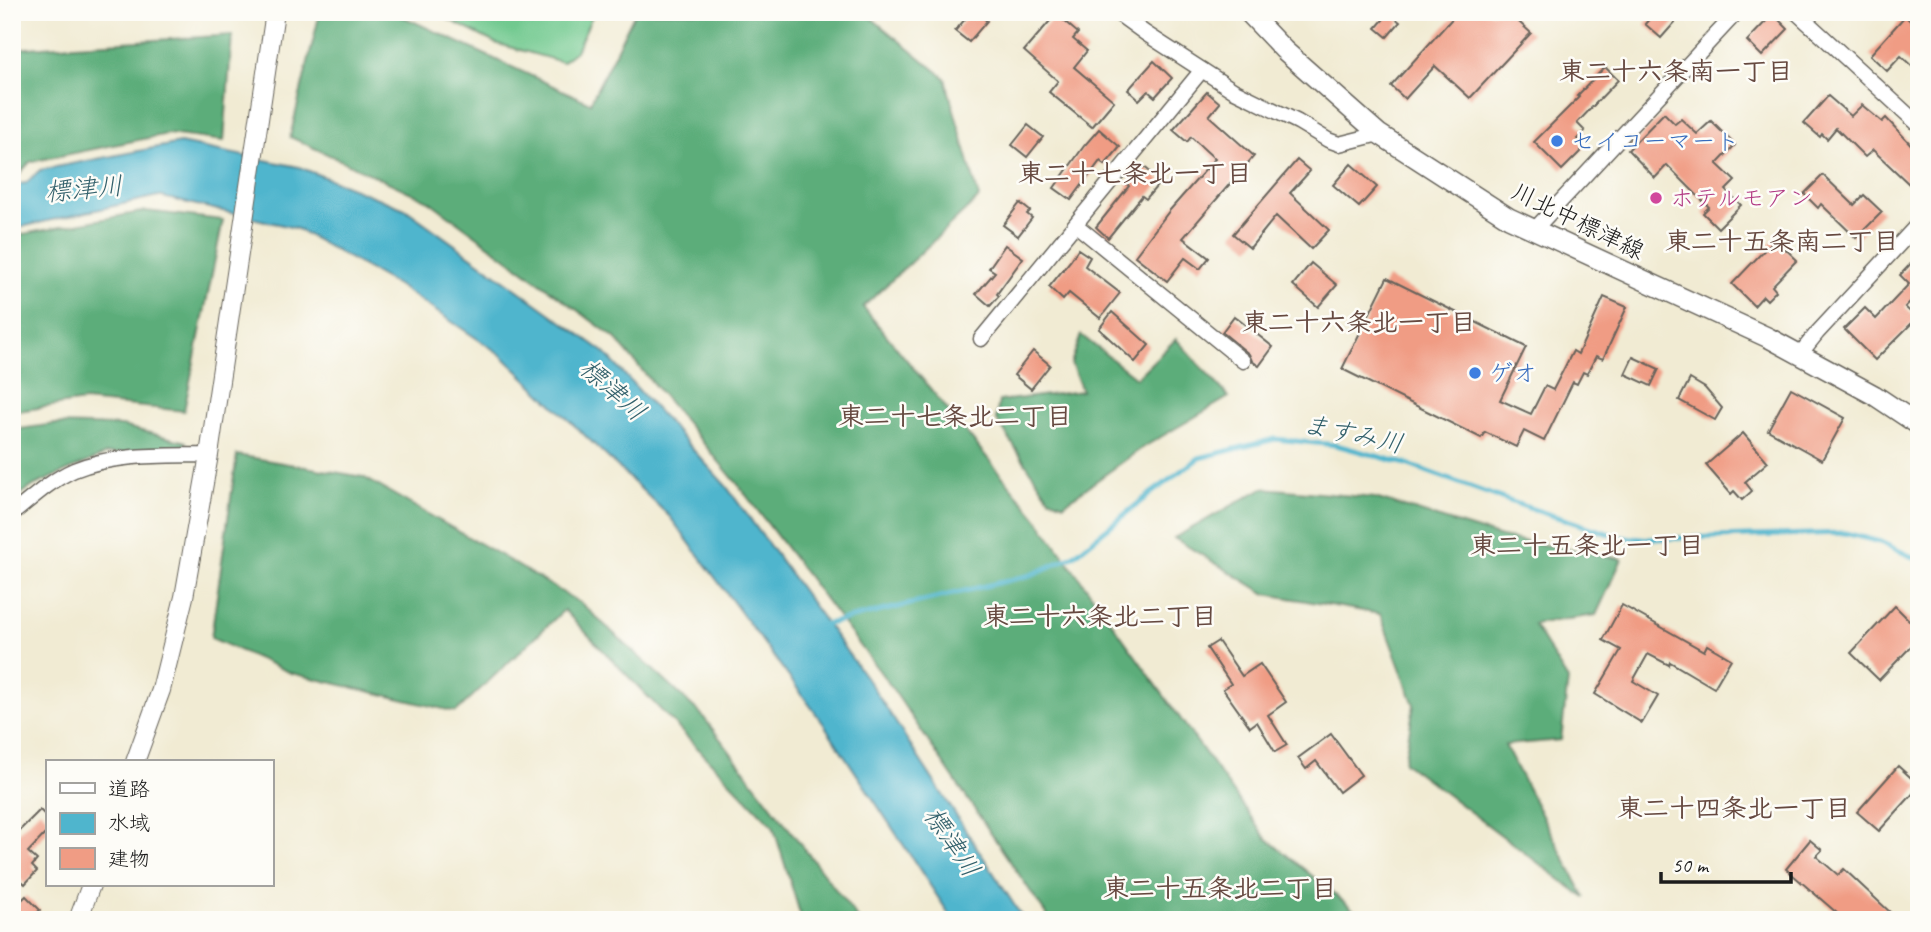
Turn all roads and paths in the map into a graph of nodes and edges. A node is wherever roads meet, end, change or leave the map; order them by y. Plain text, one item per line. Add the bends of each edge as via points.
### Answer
1 (1116, 12) edge
2 (1248, 12) edge
3 (1737, 12) edge
4 (1796, 12) edge
5 (274, 15) edge
6 (1202, 70) junction
7 (1919, 125) edge
8 (1379, 134) junction
9 (1919, 223) edge
10 (1076, 225) junction
11 (1534, 230) junction
12 (981, 339) dead end
13 (1800, 354) junction
14 (1243, 361) dead end
15 (1919, 425) edge
16 (209, 455) junction
17 (12, 514) edge
18 (136, 760) edge
19 (91, 886) edge
20 (78, 920) edge

1 - 6 street
2 - 8 main road, 川北中標津線
3 - 11 street
4 - 7 street
5 - 16 street
6 - 8 street via 1339,145
6 - 10 street
8 - 11 main road, 川北中標津線
9 - 13 street
10 - 12 street
10 - 14 street
11 - 13 main road, 川北中標津線
13 - 15 main road, 川北中標津線
16 - 17 street via 97,463 74,470
16 - 18 street via 184,597 161,690
19 - 20 street

